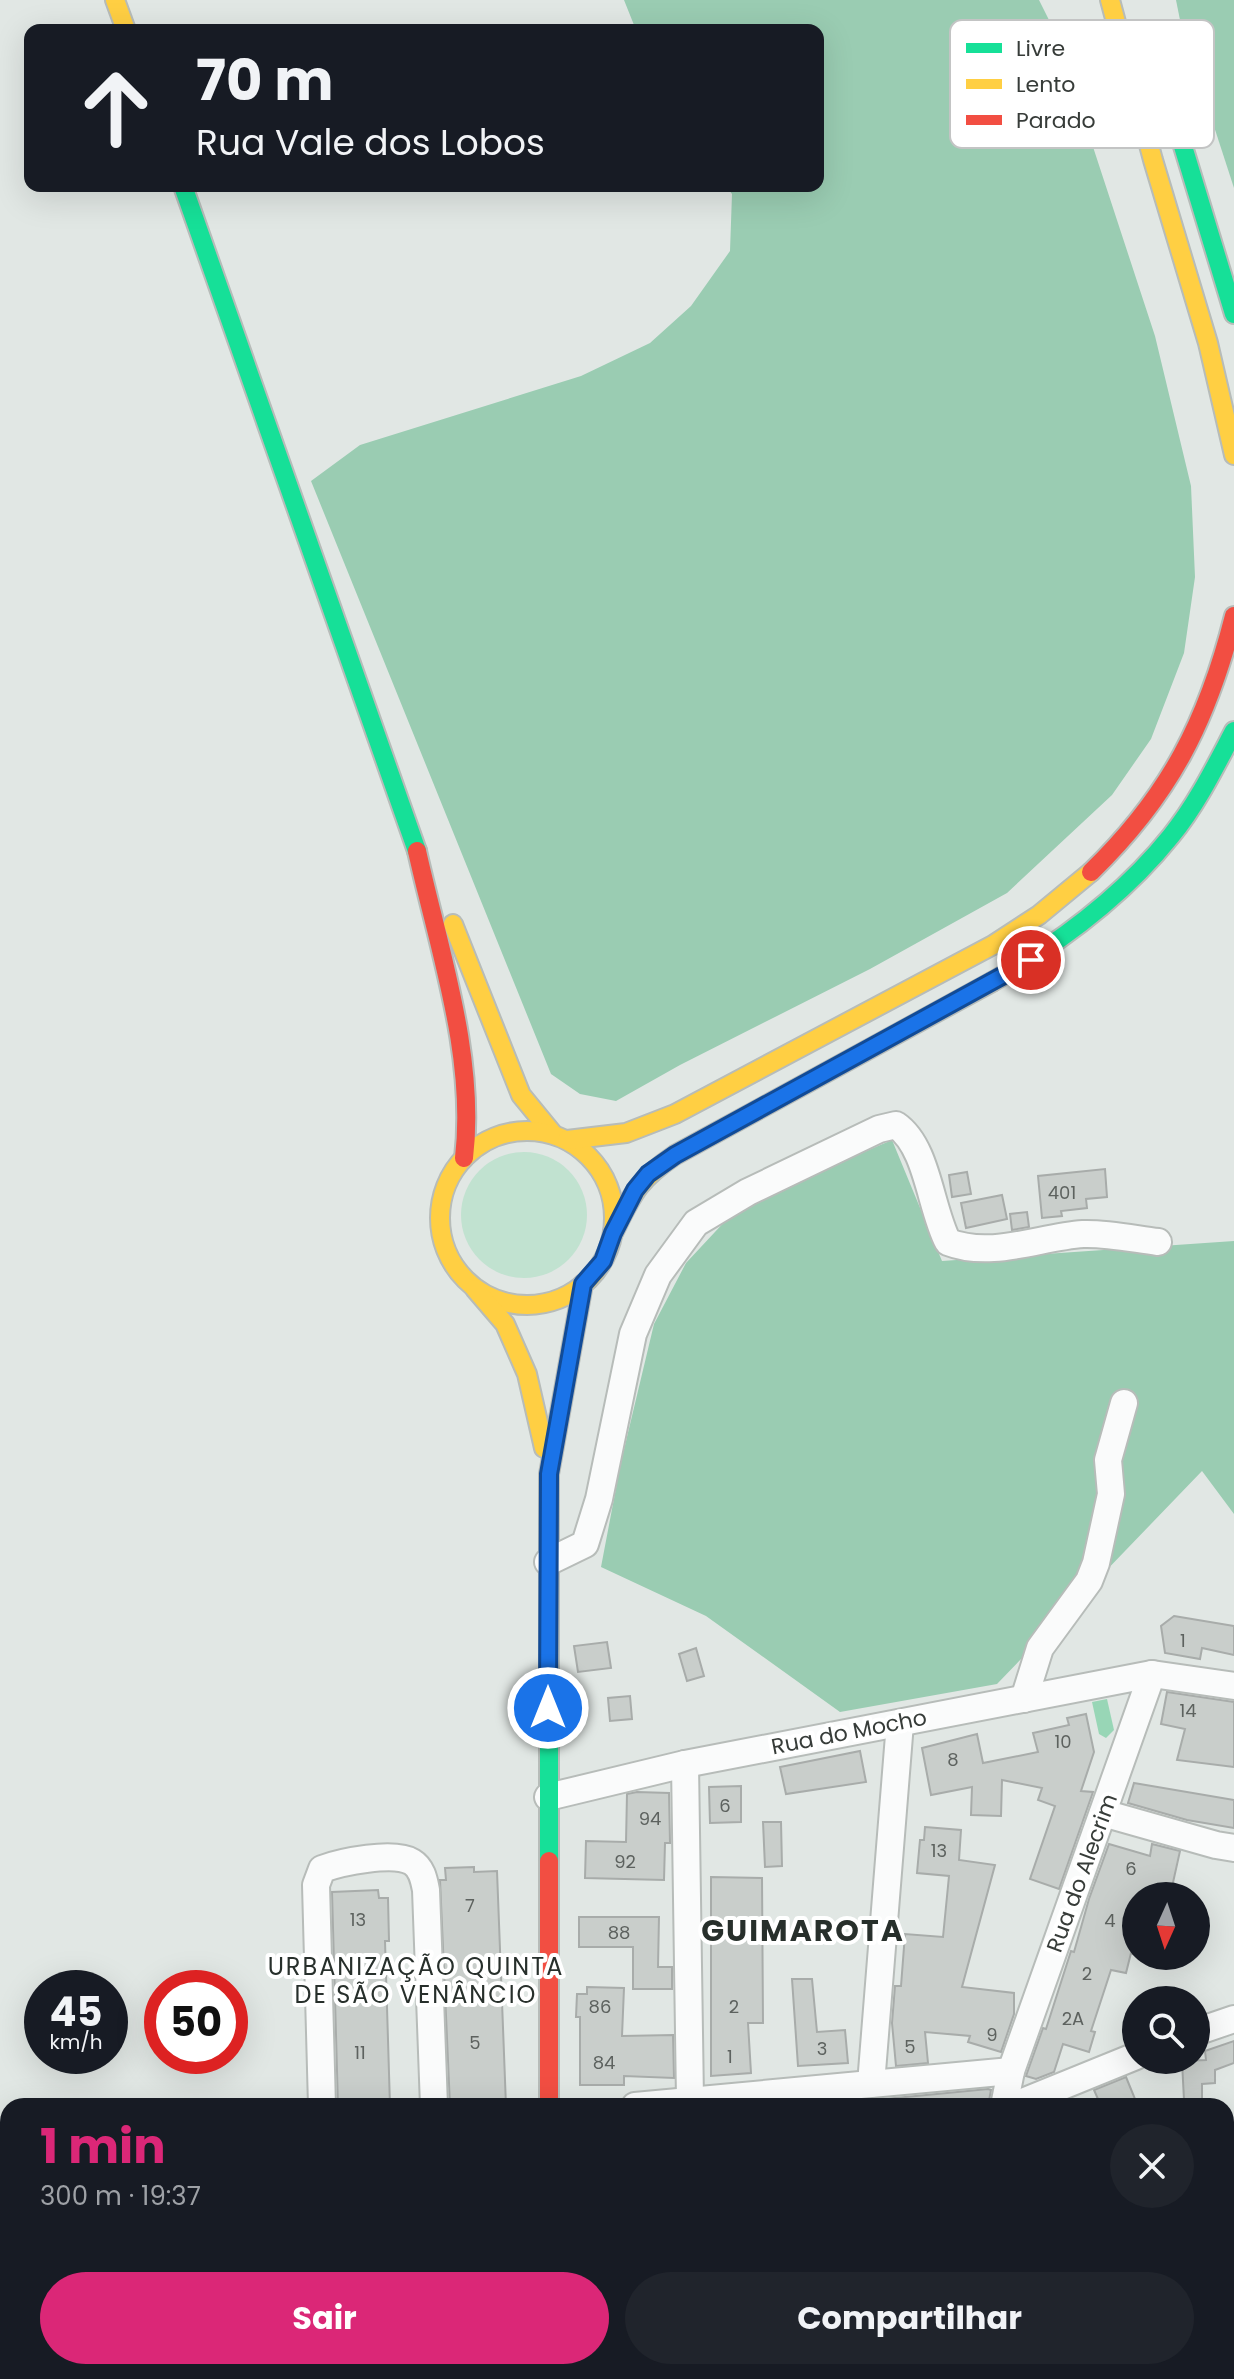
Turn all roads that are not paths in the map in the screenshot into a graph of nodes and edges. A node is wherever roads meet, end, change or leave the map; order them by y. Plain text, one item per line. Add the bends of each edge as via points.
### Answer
1 (115, 0) edge
2 (1110, 0) edge
3 (1115, 20) edge
4 (124, 24) edge
5 (1147, 148) edge
6 (1150, 148) edge
7 (1183, 148) edge
8 (1153, 160) junction
9 (185, 192) edge
10 (1234, 314) edge
11 (1234, 455) edge
12 (1234, 616) edge
13 (1234, 731) edge
14 (416, 847) junction
15 (560, 1137) junction
16 (464, 1158) junction
17 (613, 1233) junction
18 (1158, 1242) dead end
19 (583, 1284) junction
20 (472, 1285) junction
21 (1124, 1403) dead end
22 (549, 1474) junction
23 (548, 1562) junction
24 (1152, 1674) junction
25 (1234, 1686) edge
26 (1024, 1699) junction
27 (900, 1723) junction
28 (685, 1764) junction
29 (548, 1797) junction
30 (1103, 1813) junction
31 (1234, 1848) edge
32 (1234, 2019) edge
33 (1210, 2027) edge
34 (1122, 2062) edge
35 (1011, 2071) junction
36 (871, 2084) junction
37 (322, 2098) edge
38 (434, 2098) edge
39 (549, 2098) edge
40 (690, 2098) edge
41 (713, 2098) edge
42 (1006, 2098) edge
43 (1033, 2098) edge

1 - 4 main road
2 - 3 main road
5 - 8 main road
6 - 8 main road
7 - 10 main road
8 - 11 main road via 1205,328
9 - 14 main road
12 - 15 main road via 1218,683 1180,762 1126,838 1081,885 993,945 675,1114 626,1133
13 - 17 main road via 1204,788 1157,854 1072,932 987,986 675,1155 635,1190
14 - 15 main road via 445,905 521,1095
14 - 16 main road via 464,1058
15 - 16 main road via 505,1133
15 - 17 main road via 600,1169 610,1189
16 - 20 main road via 440,1205 441,1235 452,1263
17 - 19 main road via 603,1261
18 - 23 street via 1085,1234 971,1249 948,1242 909,1134 896,1125 748,1192 696,1223 658,1275 633,1334 585,1544
19 - 20 main road via 540,1304 493,1298
19 - 22 main road
20 - 22 main road via 505,1324 527,1374
21 - 26 street via 1108,1460 1111,1494 1096,1563 1089,1581 1040,1648
22 - 23 main road
23 - 29 main road
24 - 25 street, Rua do Mocho
24 - 26 street, Rua do Mocho
24 - 30 street, Rua do Alecrim
26 - 27 street, Rua do Mocho
27 - 28 street, Rua do Mocho
27 - 36 street
28 - 29 street, Rua do Mocho
28 - 40 street
29 - 39 main road
30 - 31 street
30 - 35 street, Rua do Alecrim
32 - 33 street
34 - 43 street
35 - 36 street
35 - 42 street, Rua do Alecrim
36 - 41 street
37 - 38 street via 316,1885 322,1869 341,1862 400,1857 423,1873 426,1890

